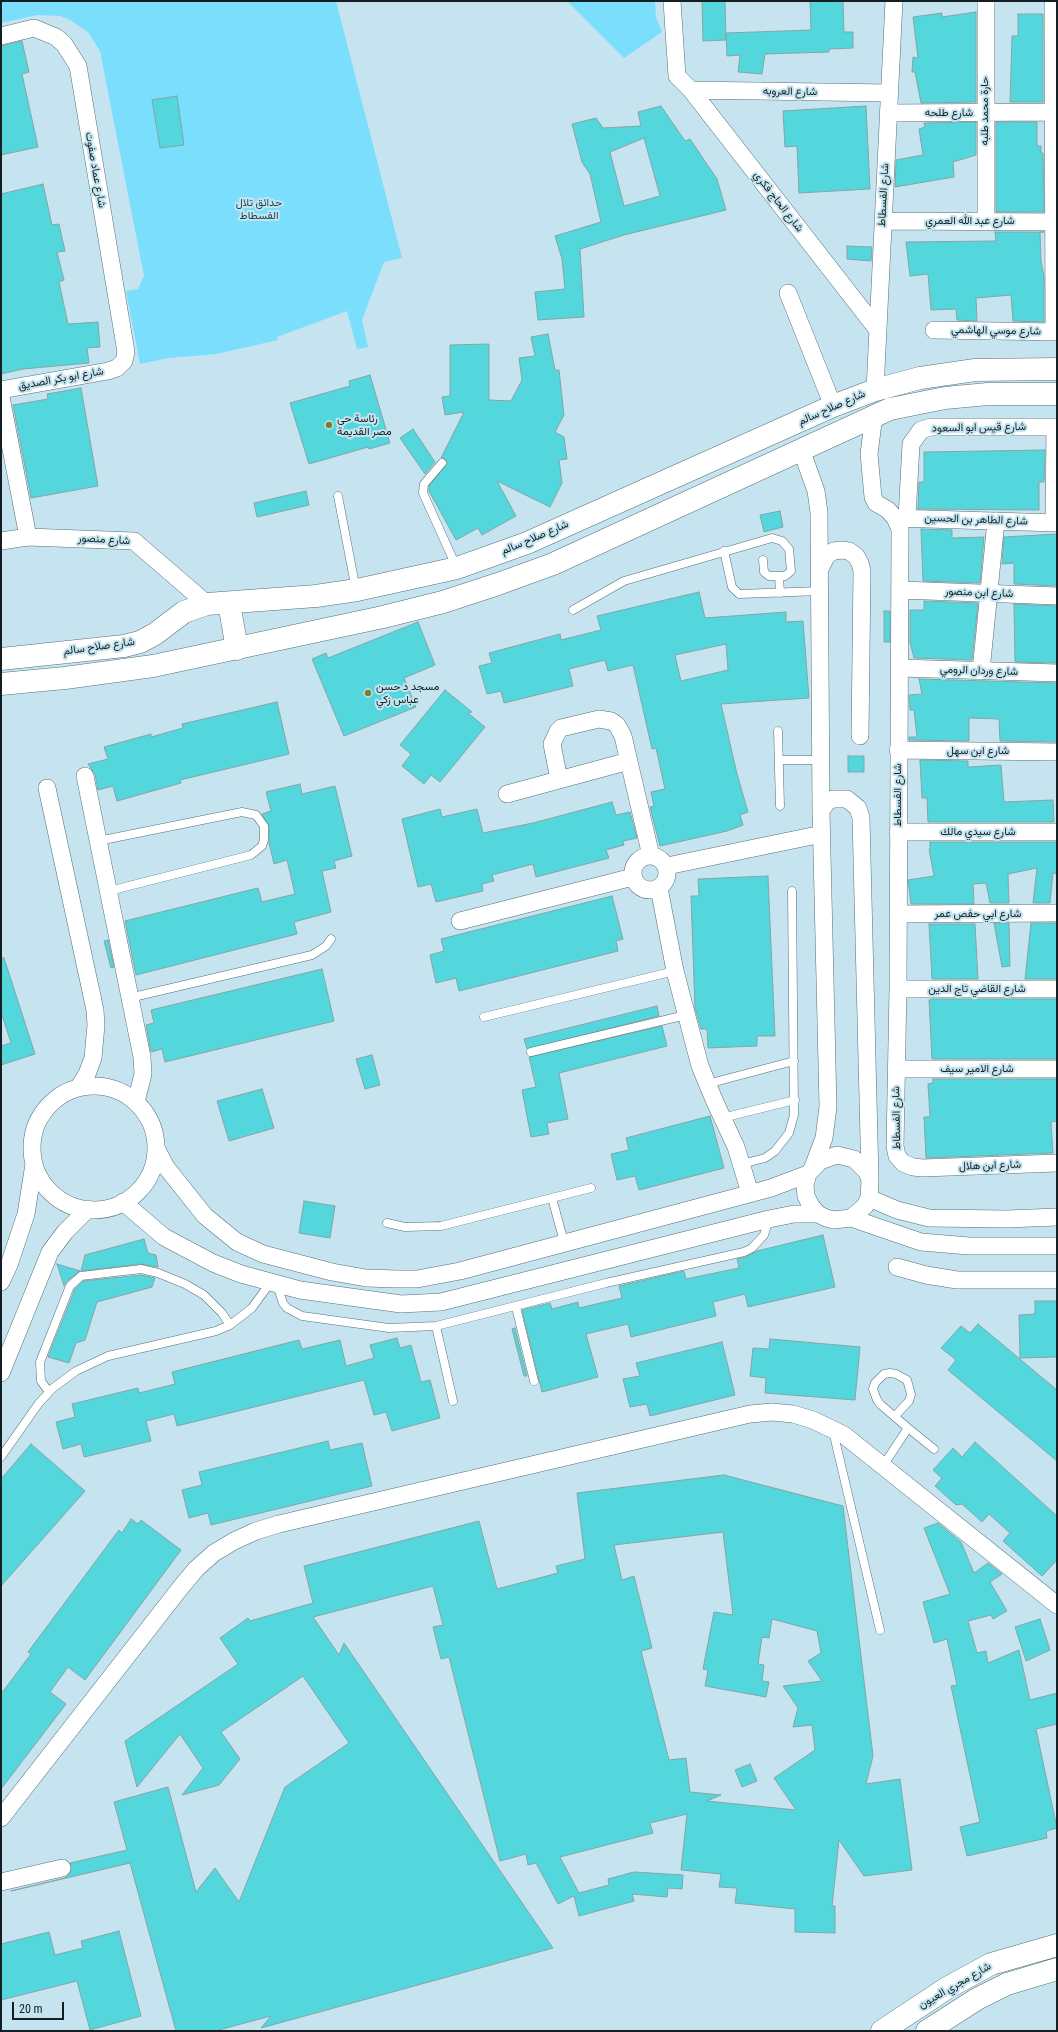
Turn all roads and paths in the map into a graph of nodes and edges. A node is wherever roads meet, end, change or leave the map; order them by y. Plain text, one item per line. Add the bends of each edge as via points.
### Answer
1 (672, 1) edge
2 (894, 1) edge
3 (986, 1) edge
4 (1053, 1) edge
5 (1, 36) edge
6 (691, 90) junction
7 (889, 93) junction
8 (985, 112) junction
9 (1055, 112) edge
10 (888, 113) junction
11 (883, 221) junction
12 (986, 222) junction
13 (1055, 222) edge
14 (788, 293) dead end
15 (876, 329) junction
16 (934, 330) dead end
17 (1055, 332) edge
18 (125, 344) joint
19 (1057, 369) edge
20 (1, 390) edge
21 (875, 390) junction
22 (1057, 394) edge
23 (1, 397) edge
24 (833, 406) junction
25 (874, 415) junction
26 (1056, 427) edge
27 (801, 449) junction
28 (442, 463) dead end
29 (338, 496) dead end
30 (901, 518) junction
31 (996, 521) junction
32 (1055, 523) edge
33 (28, 537) junction
34 (1, 541) edge
35 (724, 551) junction
36 (763, 560) dead end
37 (457, 568) junction
38 (820, 569) junction
39 (779, 576) junction
40 (357, 590) junction
41 (901, 590) junction
42 (820, 591) junction
43 (780, 593) junction
44 (988, 594) junction
45 (1057, 596) edge
46 (229, 603) junction
47 (208, 604) junction
48 (573, 610) dead end
49 (237, 649) junction
50 (1, 659) edge
51 (900, 668) junction
52 (981, 671) junction
53 (1057, 673) edge
54 (1, 684) edge
55 (778, 731) dead end
56 (860, 736) dead end
57 (898, 750) junction
58 (1057, 752) edge
59 (779, 760) junction
60 (822, 760) junction
61 (629, 762) junction
62 (85, 776) dead end
63 (559, 780) junction
64 (47, 788) dead end
65 (507, 794) dead end
66 (780, 806) dead end
67 (821, 811) junction
68 (898, 832) junction
69 (1057, 832) edge
70 (822, 834) junction
71 (98, 841) junction
72 (651, 856) junction
73 (666, 866) junction
74 (634, 877) junction
75 (659, 888) junction
76 (109, 891) junction
77 (792, 891) dead end
78 (1057, 913) edge
79 (898, 914) junction
80 (460, 921) dead end
81 (331, 939) dead end
82 (676, 971) junction
83 (898, 989) junction
84 (1057, 989) edge
85 (129, 998) junction
86 (686, 1015) junction
87 (484, 1017) dead end
88 (530, 1052) dead end
89 (794, 1061) junction
90 (1057, 1068) edge
91 (896, 1069) junction
92 (707, 1084) junction
93 (78, 1087) junction
94 (795, 1100) junction
95 (136, 1102) junction
96 (722, 1118) junction
97 (156, 1148) junction
98 (1057, 1163) edge
99 (34, 1164) junction
100 (742, 1164) junction
101 (923, 1168) joint
102 (811, 1170) junction
103 (870, 1180) junction
104 (591, 1188) dead end
105 (750, 1193) junction
106 (552, 1198) junction
107 (869, 1198) junction
108 (123, 1202) junction
109 (88, 1209) junction
110 (818, 1214) junction
111 (1057, 1217) edge
112 (851, 1218) junction
113 (769, 1219) junction
114 (387, 1224) dead end
115 (564, 1242) junction
116 (1057, 1246) edge
117 (896, 1267) dead end
118 (460, 1271) junction
119 (1057, 1280) edge
120 (1, 1282) edge
121 (274, 1284) junction
122 (465, 1296) junction
123 (516, 1306) junction
124 (230, 1325) junction
125 (436, 1326) junction
126 (1, 1373) edge
127 (534, 1380) dead end
128 (49, 1392) junction
129 (453, 1401) dead end
130 (895, 1416) junction
131 (832, 1428) junction
132 (908, 1428) junction
133 (934, 1449) dead end
134 (2, 1454) edge
135 (883, 1466) junction
136 (1057, 1605) edge
137 (880, 1630) dead end
138 (1, 1818) edge
139 (62, 1868) dead end
140 (1, 1882) edge
141 (1057, 1945) edge
142 (1057, 1969) edge
143 (882, 2031) edge
144 (927, 2031) edge

1 - 6 street, شارع الحاج فكري via 677,76
2 - 7 street, شارع الفسطاط
3 - 8 street, حارة محمد طلبه
4 - 9 street
5 - 18 street, شارع عماد صفوت via 34,28 56,37 71,53 78,66
6 - 7 street, شارع العروبه
6 - 15 street, شارع الحاج فكري
7 - 10 street, شارع الفسطاط
8 - 9 street, شارع طلحه
8 - 10 street, شارع طلحه
8 - 12 street, حارة محمد طلبه
9 - 13 street
10 - 11 street, شارع الفسطاط
11 - 12 street, شارع عبد الله العمري
11 - 15 street, شارع الفسطاط
12 - 13 street, شارع عبد الله العمري
13 - 17 street
14 - 24 street
15 - 21 street, شارع الفسطاط
16 - 17 street, شارع موسي الهاشمي
18 - 20 street, شارع ابو بكر الصديق via 124,361 117,368
19 - 21 main road, شارع صلاح سالم via 974,370 920,378
21 - 24 main road, شارع صلاح سالم
22 - 25 main road via 988,394 945,398 908,404
23 - 33 street
24 - 37 main road, شارع صلاح سالم via 534,540
25 - 27 main road
25 - 30 street via 869,454 873,496 876,503
26 - 30 street, شارع قيس ابو السعود via 931,427 921,430 911,444
26 - 32 street
27 - 38 street via 818,502
27 - 49 main road via 553,564 498,584 443,602 383,617
28 - 37 lane via 424,484 423,493
29 - 40 lane
30 - 31 street, شارع الطاهر بن الحسين
30 - 41 street, شارع الفسطاط
31 - 32 street, شارع الطاهر بن الحسين
31 - 44 street
33 - 34 street, شارع منصور
33 - 47 street, شارع منصور via 134,541
35 - 39 lane via 778,538 789,549 791,568 788,575
35 - 43 lane via 732,587 736,592 743,595
35 - 48 lane via 624,581
36 - 39 lane via 763,570 766,574
37 - 40 main road, شارع صلاح سالم
38 - 42 street
38 - 56 street via 827,555 842,550 856,556 862,571
39 - 43 lane
40 - 46 main road, شارع صلاح سالم
41 - 44 street, شارع ابن منصور
41 - 51 street, شارع الفسطاط
42 - 43 lane
42 - 60 street
44 - 45 street, شارع ابن منصور
44 - 52 street
46 - 47 main road, شارع صلاح سالم
46 - 49 main road
47 - 50 main road, شارع صلاح سالم via 184,612 140,642 124,646
49 - 54 main road via 153,666
51 - 52 street, شارع وردان الرومي
51 - 57 street, شارع الفسطاط
52 - 53 street, شارع وردان الرومي
55 - 59 lane
57 - 58 street, شارع ابن سهل
57 - 68 street, شارع الفسطاط
59 - 60 lane
59 - 66 lane
60 - 67 street
61 - 63 street
61 - 63 street via 621,730 611,721 599,719 561,728 552,744
61 - 72 street
62 - 71 street
63 - 65 street
64 - 93 street via 95,1010 92,1058 87,1074
67 - 70 street
67 - 103 street via 827,802 833,799 847,799 858,808 861,818
68 - 69 street, شارع سيدي مالك
68 - 79 street, شارع الفسطاط
70 - 73 street
70 - 102 street via 828,1107 824,1138
71 - 76 street
71 - 76 lane via 242,812 256,815 264,826 262,846 251,855
72 - 73 street via 658,857
72 - 74 street via 645,856 635,864
73 - 75 street via 667,878
74 - 75 street via 640,887 653,890
74 - 80 street
75 - 82 street
76 - 85 street
77 - 89 lane
78 - 79 street, شارع ابي حفص عمر
79 - 83 street, شارع الفسطاط
81 - 85 lane via 326,946 312,955
82 - 86 street
82 - 87 lane
83 - 84 street, شارع القاضي تاج الدين
83 - 91 street, شارع الفسطاط
85 - 95 street via 142,1057 143,1074
86 - 88 lane
86 - 92 street
89 - 92 lane
89 - 94 lane
90 - 91 street, شارع الامير سيف
91 - 101 street, شارع الفسطاط via 897,1156 904,1163
92 - 96 street
93 - 95 street via 103,1086 121,1092
93 - 99 street via 56,1098 40,1116 32,1139
94 - 96 lane
94 - 100 lane via 792,1124 783,1143 765,1158
95 - 97 street via 151,1123
96 - 100 street
97 - 108 street via 155,1161 147,1179
97 - 118 street via 166,1167 205,1216 236,1242 263,1254 366,1278 417,1279
98 - 101 street, شارع ابن هلال
99 - 109 street via 45,1186 54,1195 76,1207
99 - 120 street via 26,1214
100 - 105 street
102 - 103 street via 828,1157 846,1156 861,1165
102 - 105 street via 778,1186
102 - 110 street via 805,1185 806,1196
103 - 107 street
104 - 106 lane
105 - 115 street
106 - 114 lane via 441,1226 405,1227
106 - 115 lane
107 - 111 street via 897,1210 929,1218
107 - 112 street via 865,1206
108 - 109 street via 100,1209
108 - 121 street via 164,1237 188,1251 241,1274
109 - 126 street via 65,1232 50,1252
110 - 112 street via 834,1220
110 - 113 street via 794,1214
112 - 116 street via 920,1242 968,1246
113 - 122 street
113 - 123 lane via 759,1242 744,1252
115 - 118 street
117 - 119 street via 957,1280
118 - 122 street
121 - 122 street via 401,1304 441,1302
121 - 124 lane via 252,1308
121 - 125 lane via 287,1308 302,1316 389,1328
123 - 125 lane
123 - 127 lane
124 - 128 lane via 216,1331 108,1356 76,1371
124 - 128 lane via 204,1295 185,1284 154,1272 132,1270 81,1276 70,1286 40,1362 41,1381
125 - 129 lane
128 - 134 lane
130 - 130 lane via 877,1400 873,1389 879,1378 890,1373 906,1380 911,1394 909,1401
130 - 132 lane
131 - 135 street
131 - 137 lane
131 - 138 street via 793,1414 750,1414 279,1524 234,1540 214,1553 180,1587
132 - 133 lane
132 - 135 lane
135 - 136 street
139 - 140 street
141 - 143 main road, شارع مجري العيون via 990,1964 947,1988
142 - 144 main road, شارع مجري العيون via 1007,1984 977,1999

